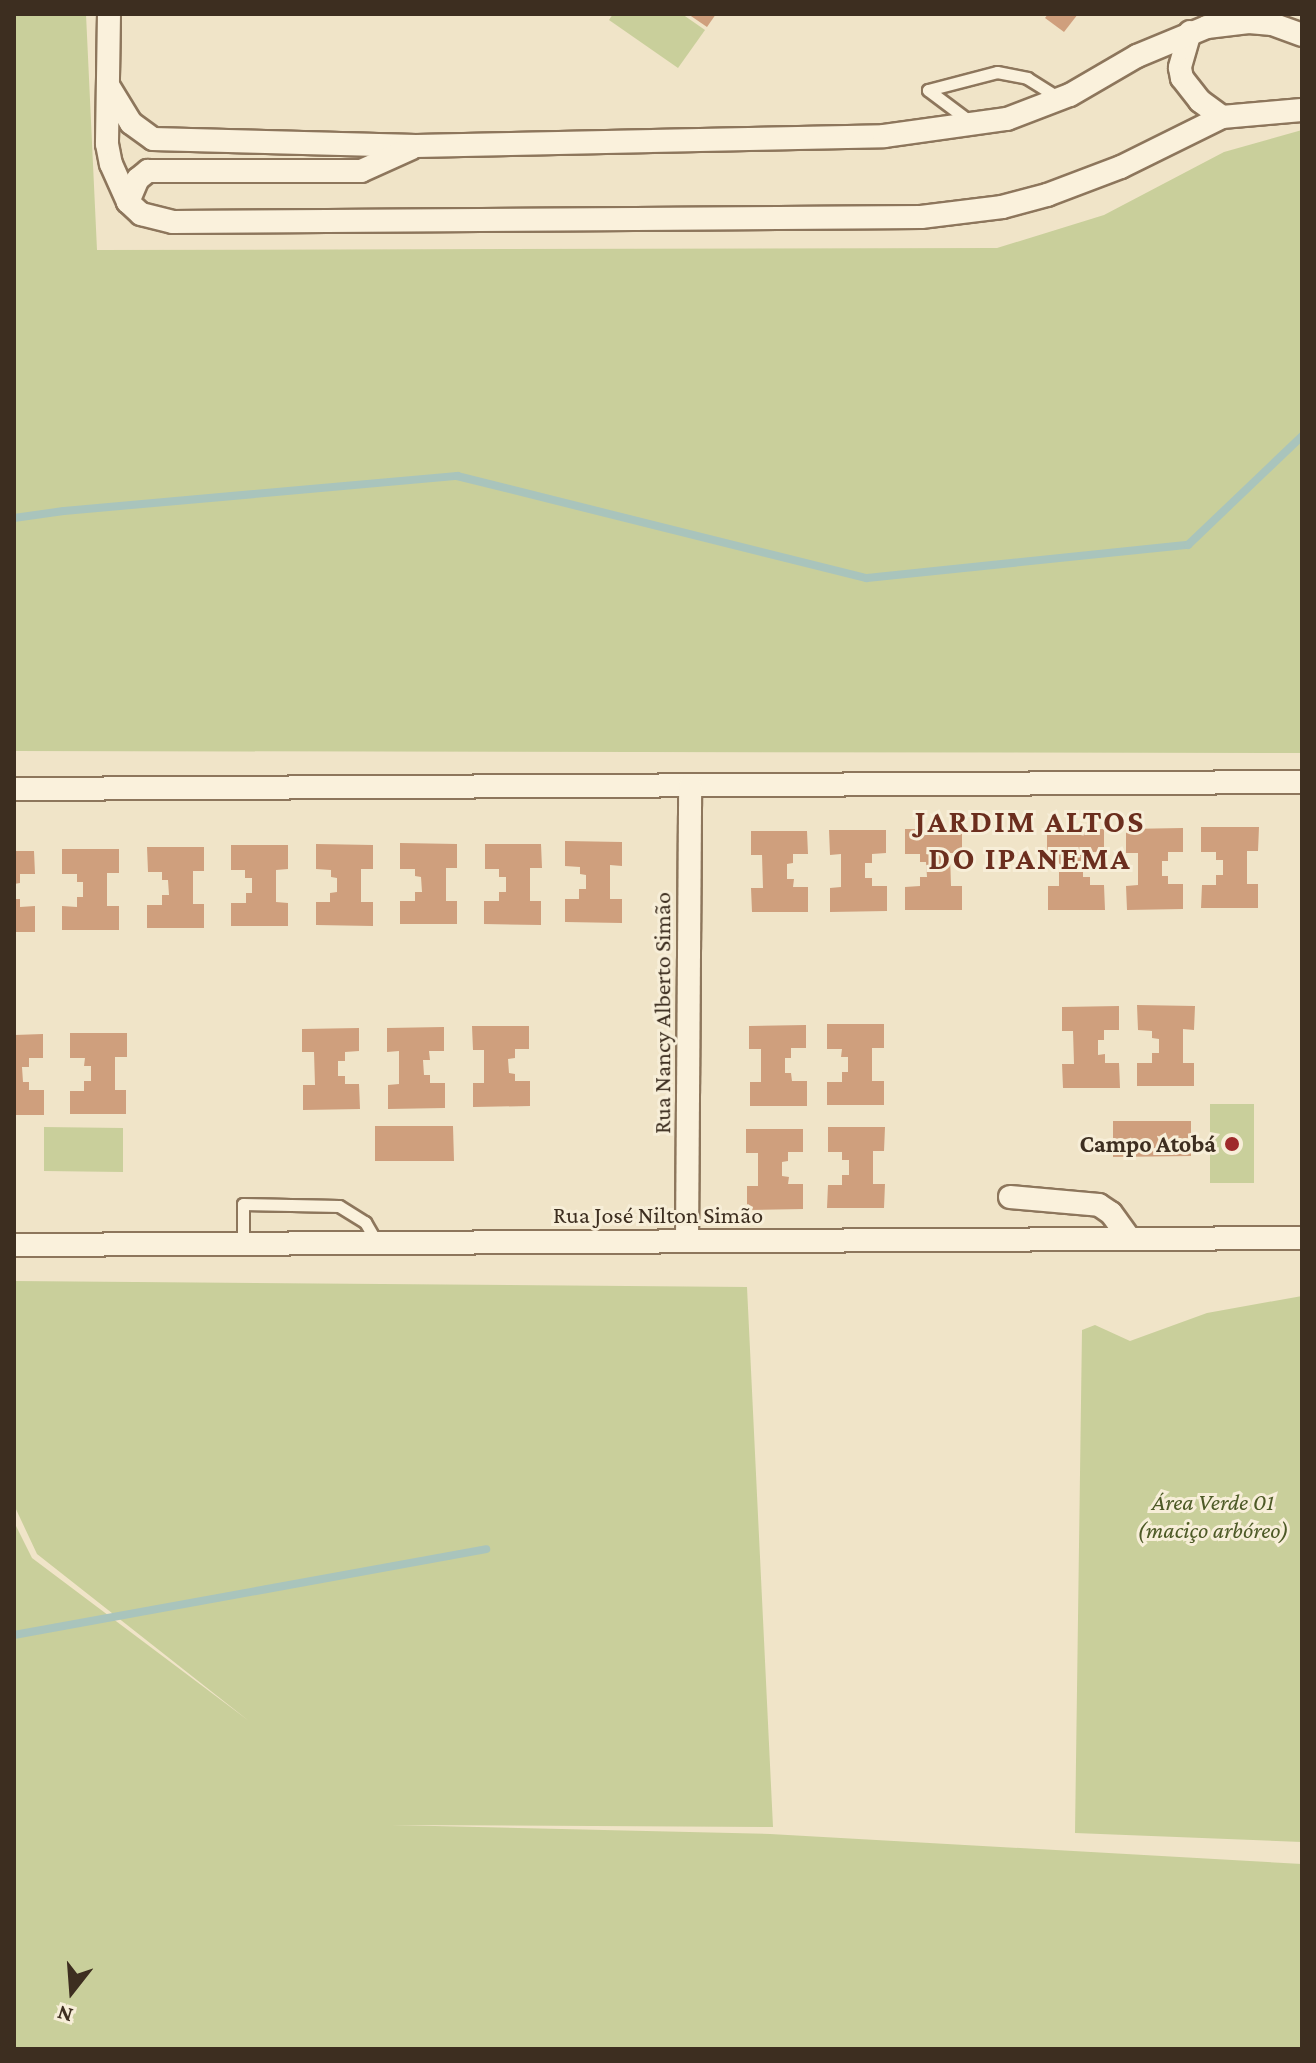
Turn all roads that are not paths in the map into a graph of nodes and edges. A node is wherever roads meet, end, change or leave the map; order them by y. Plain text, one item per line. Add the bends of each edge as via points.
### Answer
1 (109, 14) edge
2 (1249, 18) edge
3 (1190, 32) junction
4 (1302, 35) edge
5 (109, 86) junction
6 (1060, 99) junction
7 (1297, 105) edge
8 (1222, 117) junction
9 (976, 126) junction
10 (416, 146) junction
11 (128, 202) junction
12 (1302, 782) edge
13 (690, 786) junction
14 (14, 789) edge
15 (1010, 1197) dead end
16 (1302, 1238) edge
17 (1130, 1239) junction
18 (687, 1241) junction
19 (243, 1243) junction
20 (377, 1243) junction
21 (14, 1245) edge

1 - 5 street
2 - 3 street
2 - 4 street
3 - 6 street
3 - 8 street via 1182,78
5 - 10 street via 131,123 153,139
5 - 11 street via 107,144
6 - 9 street
6 - 9 lane via 1027,78 997,72 928,90
7 - 8 street
8 - 11 street via 1121,167 1047,195 1002,207 921,217 173,222 141,214
9 - 10 street via 884,136
10 - 11 street via 361,171 148,171 138,179
12 - 13 street
13 - 14 street
13 - 18 street, Rua Nancy Alberto Simão
15 - 17 street via 1099,1205
16 - 17 street, Rua José Nilton Simão
17 - 18 street, Rua José Nilton Simão
18 - 20 street, Rua José Nilton Simão
19 - 20 street, Rua José Nilton Simão
19 - 20 lane via 243,1204 339,1206 365,1222
19 - 21 street, Rua José Nilton Simão

